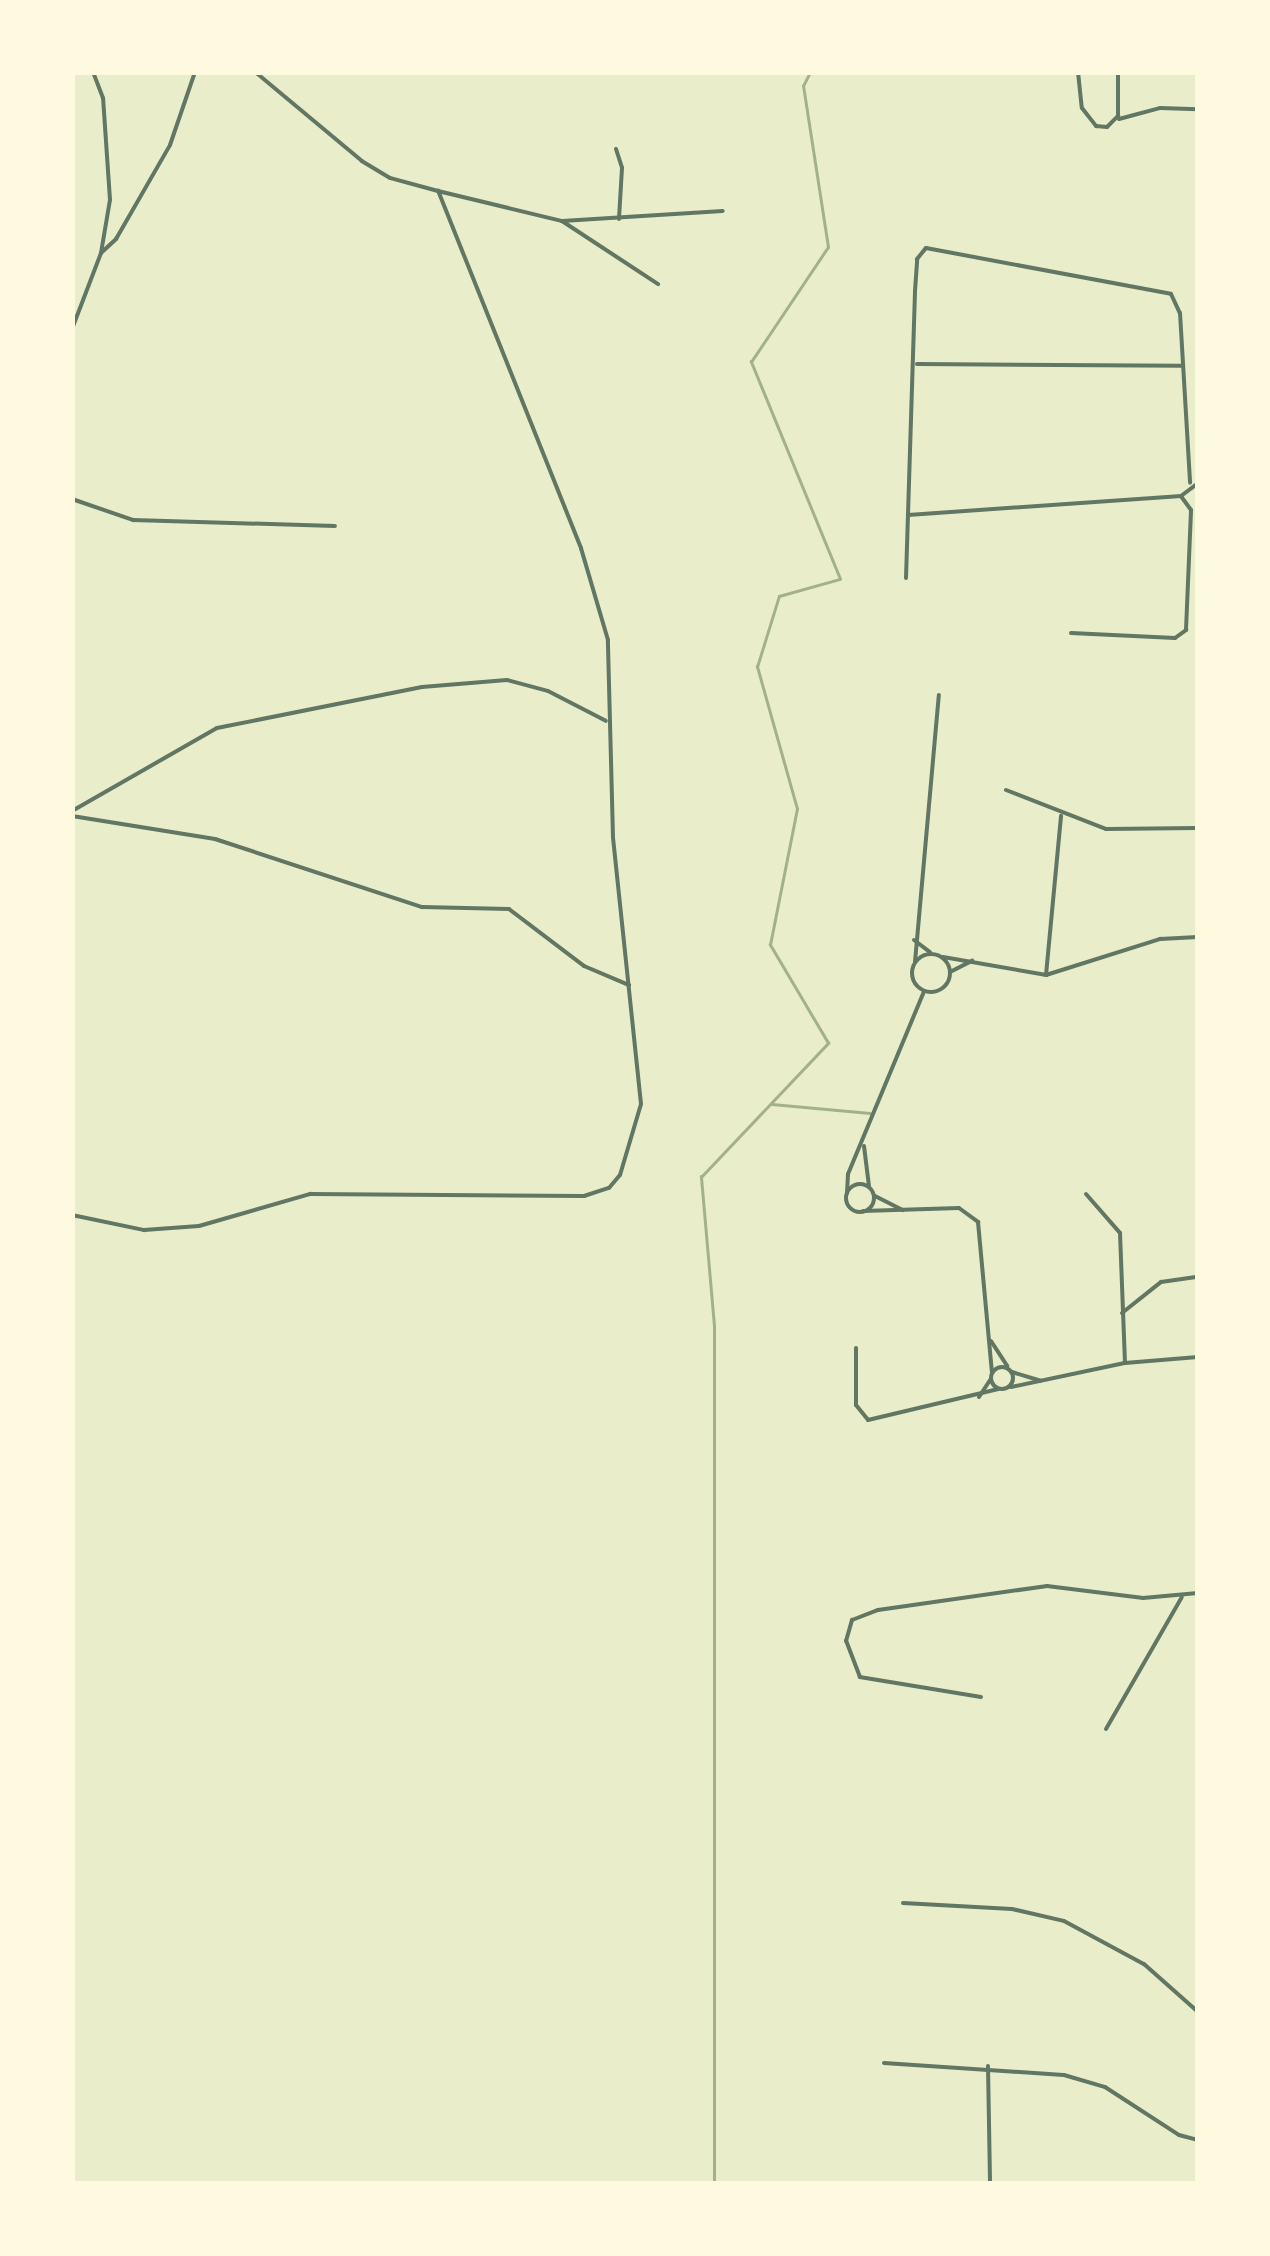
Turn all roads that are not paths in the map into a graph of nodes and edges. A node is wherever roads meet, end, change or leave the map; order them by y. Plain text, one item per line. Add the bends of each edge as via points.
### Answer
1 (93, 72) edge
2 (195, 72) edge
3 (256, 72) edge
4 (1078, 72) edge
5 (1118, 72) edge
6 (1198, 109) edge
7 (1116, 120) junction
8 (616, 149) dead end
9 (438, 191) junction
10 (722, 212) dead end
11 (618, 219) junction
12 (562, 221) junction
13 (101, 253) junction
14 (658, 284) dead end
15 (72, 330) edge
16 (915, 364) junction
17 (1182, 366) junction
18 (1198, 483) edge
19 (1190, 484) junction
20 (1181, 496) junction
21 (72, 499) edge
22 (1194, 509) edge
23 (908, 516) junction
24 (335, 526) dead end
25 (906, 578) dead end
26 (1195, 606) edge
27 (1071, 634) dead end
28 (938, 695) dead end
29 (606, 722) junction
30 (1006, 790) dead end
31 (72, 813) edge
32 (1061, 814) junction
33 (1198, 828) edge
34 (1198, 937) edge
35 (914, 940) junction
36 (930, 953) junction
37 (942, 957) junction
38 (972, 961) junction
39 (914, 962) junction
40 (950, 972) junction
41 (1046, 975) junction
42 (628, 985) junction
43 (924, 991) junction
44 (864, 1146) junction
45 (869, 1188) junction
46 (847, 1193) junction
47 (1086, 1194) dead end
48 (873, 1195) junction
49 (864, 1211) junction
50 (907, 1212) junction
51 (72, 1216) edge
52 (1198, 1277) edge
53 (1122, 1314) junction
54 (991, 1340) junction
55 (856, 1348) dead end
56 (1198, 1357) edge
57 (1125, 1363) junction
58 (1010, 1370) junction
59 (991, 1376) junction
60 (1046, 1382) junction
61 (1011, 1387) junction
62 (998, 1390) junction
63 (980, 1397) junction
64 (1198, 1593) edge
65 (1182, 1597) junction
66 (981, 1698) dead end
67 (1106, 1729) dead end
68 (903, 1904) dead end
69 (1198, 2012) edge
70 (884, 2063) dead end
71 (988, 2066) junction
72 (1198, 2140) edge
73 (990, 2184) edge

1 - 13 street via 103,98 109,166
2 - 13 street via 170,145 116,239
3 - 9 street via 362,161 390,178
4 - 7 street via 1088,119 1107,127
5 - 7 street
6 - 7 street via 1160,108
8 - 11 street via 622,168
9 - 12 street
9 - 29 street via 600,605 609,655
10 - 11 street
11 - 12 street
12 - 14 street
13 - 15 street
16 - 17 street
16 - 17 street via 917,258 935,244 1166,291 1180,313
16 - 23 street
17 - 19 street
18 - 19 street
19 - 20 street
20 - 22 street
20 - 23 street
21 - 24 street via 132,520
22 - 26 street
23 - 25 street
26 - 27 street via 1186,630 1174,638
28 - 35 street
29 - 31 street via 548,691 507,680 422,687 217,728
29 - 42 street
30 - 32 street
31 - 42 street via 215,839 422,907 509,909 584,966
32 - 33 street via 1125,832
32 - 41 street
34 - 41 street via 1160,939
35 - 36 street
35 - 39 street
36 - 37 street
36 - 39 street
37 - 38 street
37 - 40 street
38 - 40 street
38 - 41 street
39 - 43 street via 912,979
40 - 43 street via 944,987
42 - 51 street via 641,1104 620,1175 598,1193 310,1194 198,1226 144,1230
43 - 44 street
44 - 45 street
44 - 46 street via 848,1174
45 - 46 street via 857,1184
45 - 48 street
46 - 49 street via 848,1206
47 - 53 street via 1120,1234
48 - 49 street
48 - 50 street
49 - 50 street
50 - 54 street via 958,1208 978,1222
52 - 53 street via 1161,1282
53 - 57 street
54 - 58 street
54 - 59 street
55 - 63 street via 856,1405 868,1420
56 - 57 street
57 - 60 street
58 - 59 street
58 - 60 street
58 - 61 street
59 - 62 street
59 - 63 street
60 - 61 street
61 - 62 street
62 - 63 street
64 - 65 street
65 - 66 street via 1047,1586 878,1610 852,1620 846,1641 860,1677
65 - 67 street
68 - 69 street via 1000,1907 1064,1921 1144,1964
70 - 71 street
71 - 72 street via 1105,2087 1179,2136
71 - 73 street

